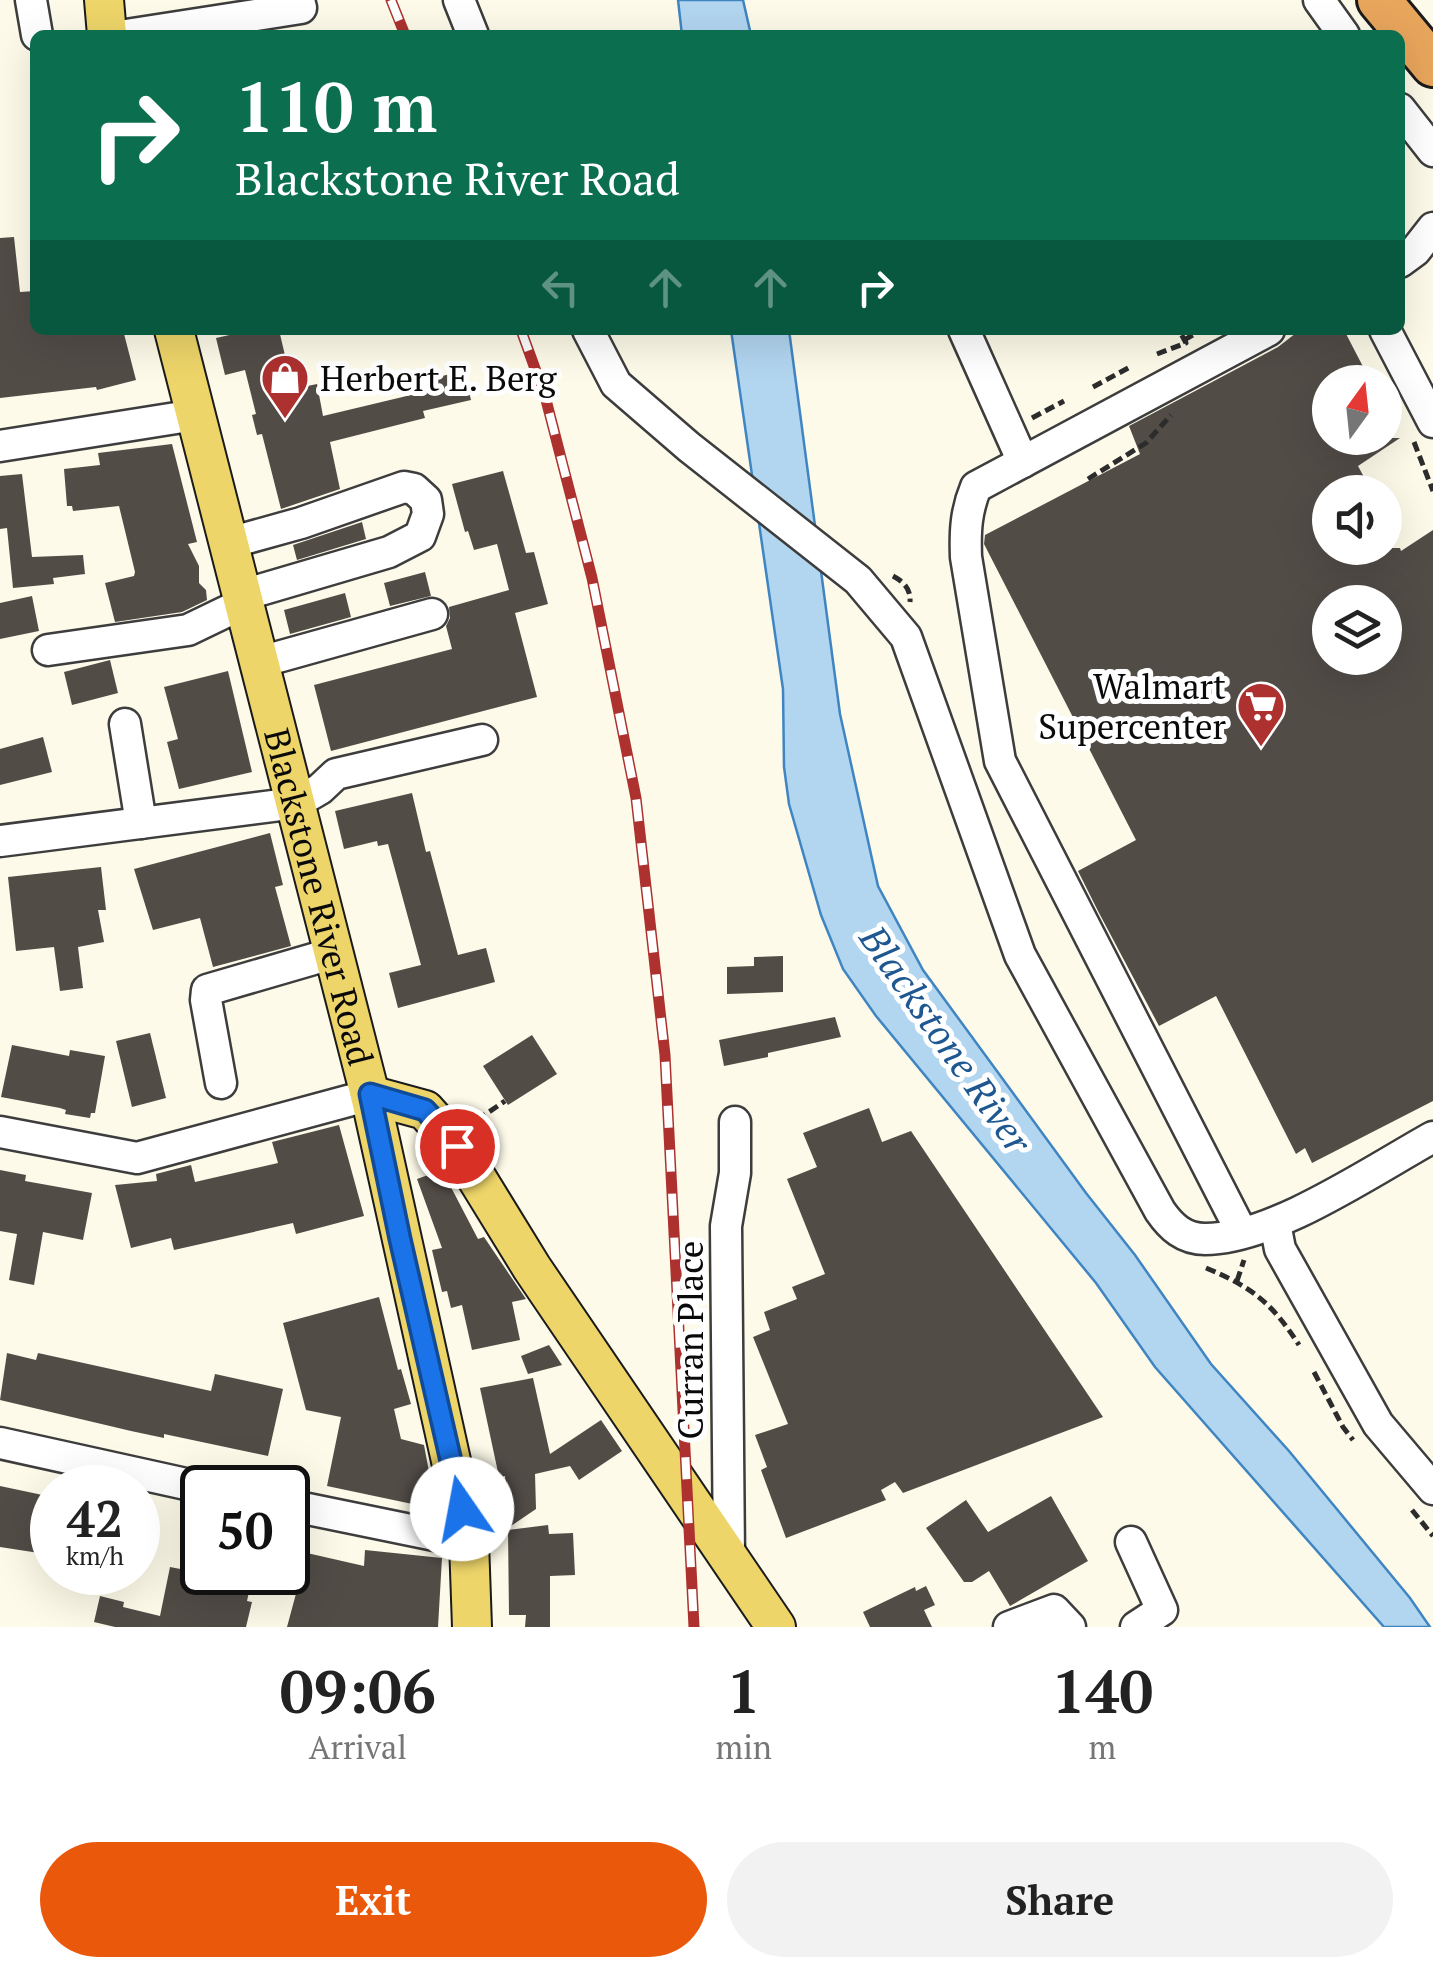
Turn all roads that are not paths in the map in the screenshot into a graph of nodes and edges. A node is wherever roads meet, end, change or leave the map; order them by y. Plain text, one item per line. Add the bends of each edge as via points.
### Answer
1 (31, 0) edge
2 (104, 0) edge
3 (299, 0) edge
4 (459, 0) edge
5 (1319, 0) edge
6 (1379, 0) edge
7 (35, 30) edge
8 (107, 30) edge
9 (158, 30) edge
10 (471, 30) edge
11 (1340, 30) edge
12 (1404, 30) edge
13 (1405, 31) edge
14 (1433, 64) edge
15 (1405, 115) edge
16 (1433, 151) edge
17 (1433, 228) edge
18 (1405, 258) edge
19 (1433, 270) edge
20 (1405, 271) edge
21 (175, 335) edge
22 (591, 335) edge
23 (966, 335) edge
24 (1259, 335) edge
25 (1388, 335) edge
26 (196, 415) junction
27 (1431, 415) edge
28 (0, 446) edge
29 (1023, 462) junction
30 (228, 543) junction
31 (243, 599) junction
32 (432, 614) dead end
33 (48, 650) dead end
34 (260, 662) junction
35 (125, 724) dead end
36 (482, 740) dead end
37 (296, 803) junction
38 (140, 822) junction
39 (0, 841) edge
40 (334, 953) junction
41 (221, 1083) dead end
42 (370, 1094) junction
43 (735, 1122) dead end
44 (0, 1132) edge
45 (1433, 1137) edge
46 (1275, 1223) junction
47 (1241, 1232) junction
48 (0, 1443) edge
49 (180, 1483) edge
50 (1433, 1489) edge
51 (310, 1509) edge
52 (470, 1542) junction
53 (1130, 1542) dead end
54 (729, 1558) junction
55 (472, 1627) edge
56 (776, 1627) edge
57 (1010, 1627) edge
58 (1070, 1627) edge
59 (1136, 1627) edge

1 - 7 street
2 - 8 main road
3 - 9 street via 301,8
4 - 10 street
5 - 11 street
6 - 12 highway
13 - 14 highway
15 - 16 street
17 - 18 street
19 - 20 street
21 - 26 main road, Blackstone River Road
22 - 47 street via 616,384 858,580 906,637 1020,955 1160,1212 1183,1234 1203,1239
23 - 29 street
24 - 29 street
25 - 27 street
26 - 28 street
26 - 30 main road, Blackstone River Road
29 - 47 street via 976,487 964,528 1000,761
30 - 31 main road, Blackstone River Road
30 - 31 street via 404,487 426,500 420,536
31 - 33 street via 188,630
31 - 34 main road, Blackstone River Road
32 - 34 street
34 - 37 main road, Blackstone River Road
35 - 38 street
36 - 37 street via 336,774
37 - 38 street
37 - 40 main road, Blackstone River Road
38 - 39 street
40 - 41 street via 207,990
40 - 42 main road, Blackstone River Road
42 - 44 street via 137,1158
42 - 52 main road
42 - 54 main road, Blackstone River Road via 425,1110 457,1146
43 - 54 street, Curran Place via 726,1226
45 - 46 street
46 - 47 street
46 - 50 street via 1280,1249 1360,1395
48 - 49 street
51 - 52 street
52 - 55 main road
53 - 59 street via 1162,1610
54 - 56 main road, Blackstone River Road
57 - 58 street via 1054,1610

